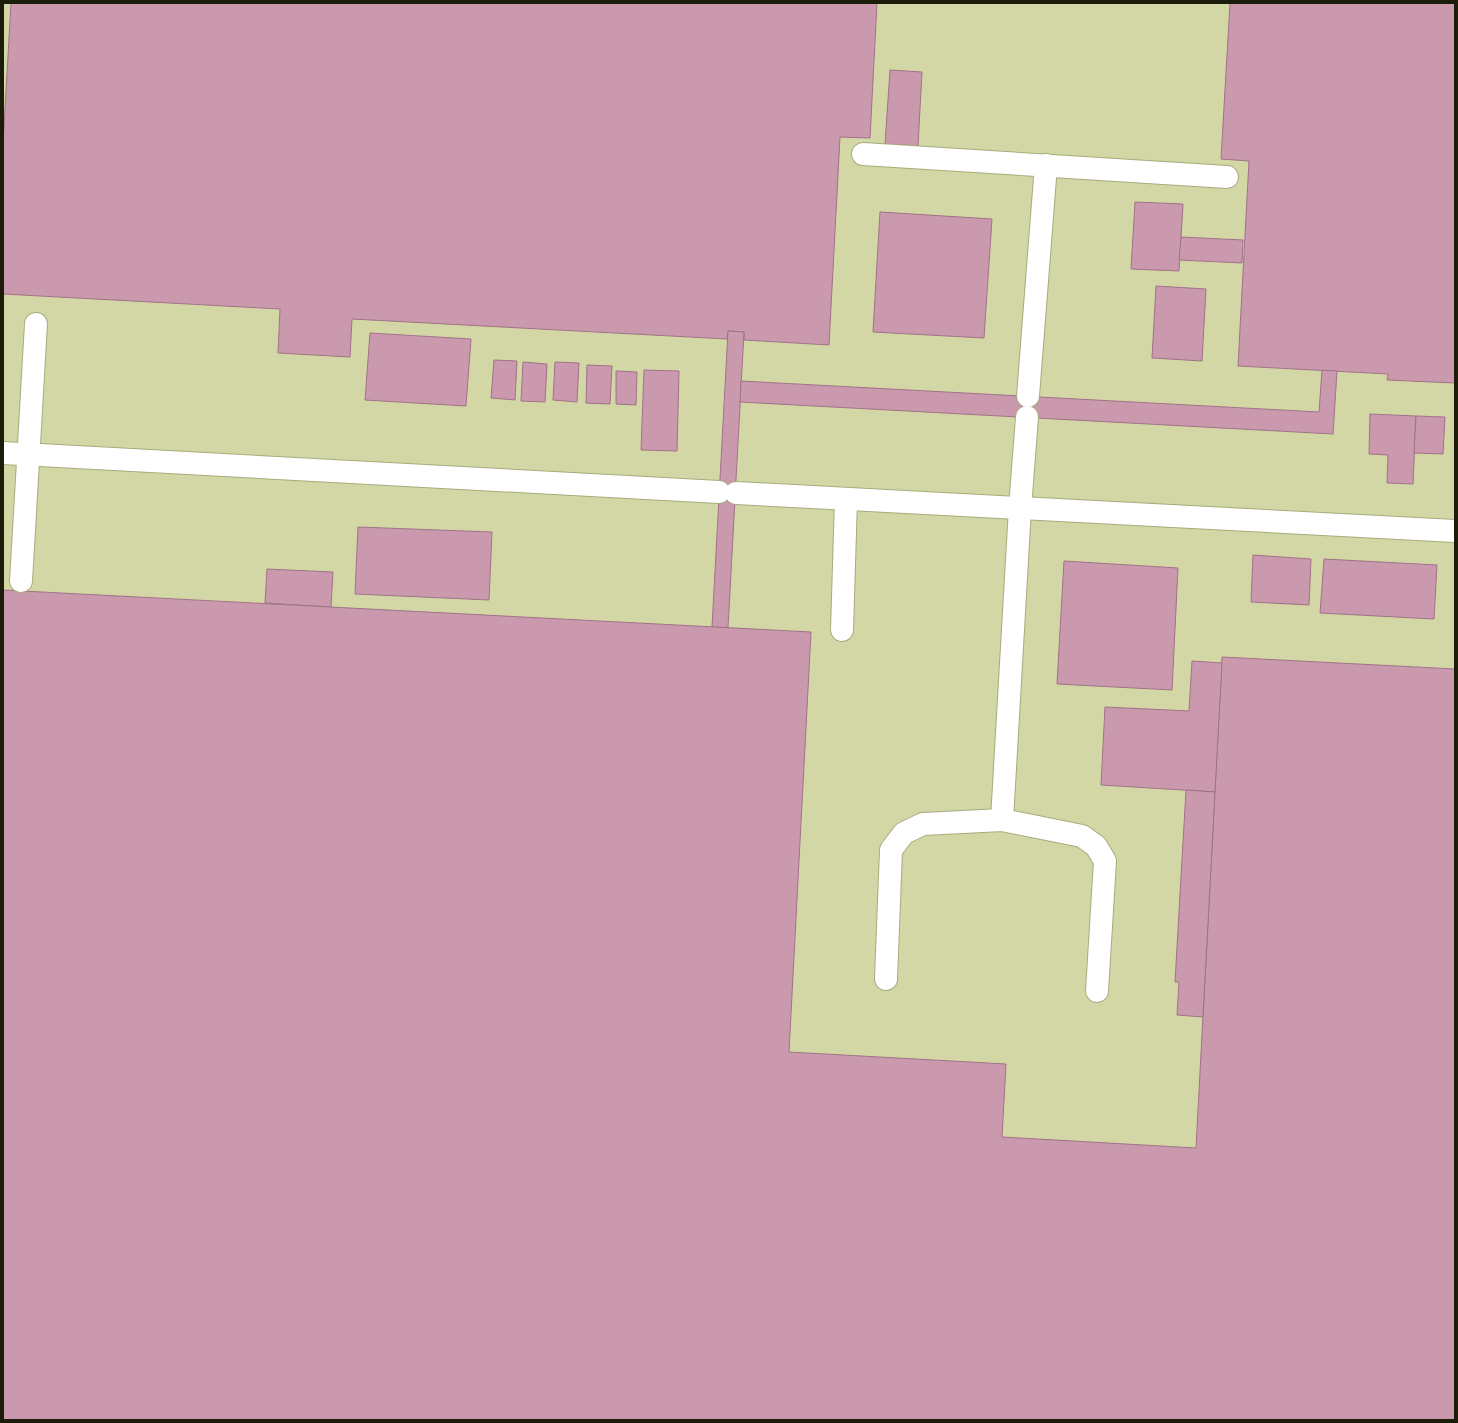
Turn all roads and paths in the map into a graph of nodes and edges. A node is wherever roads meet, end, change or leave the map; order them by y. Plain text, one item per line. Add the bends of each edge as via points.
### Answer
1 (863, 154) dead end
2 (1046, 165) junction
3 (1227, 177) dead end
4 (36, 324) dead end
5 (1028, 396) dead end
6 (1027, 417) dead end
7 (3, 453) edge
8 (28, 454) junction
9 (846, 499) junction
10 (1020, 508) junction
11 (1455, 531) edge
12 (21, 580) dead end
13 (842, 630) dead end
14 (1002, 820) junction
15 (886, 978) dead end
16 (1097, 991) dead end

1 - 2 lane
2 - 3 lane
2 - 5 lane
4 - 8 lane
6 - 10 lane
7 - 8 lane
8 - 9 lane
8 - 12 lane
9 - 10 lane
9 - 13 lane
10 - 11 lane
10 - 14 lane
14 - 15 lane via 923,824 904,833 891,850
14 - 16 lane via 1082,836 1096,846 1105,861

